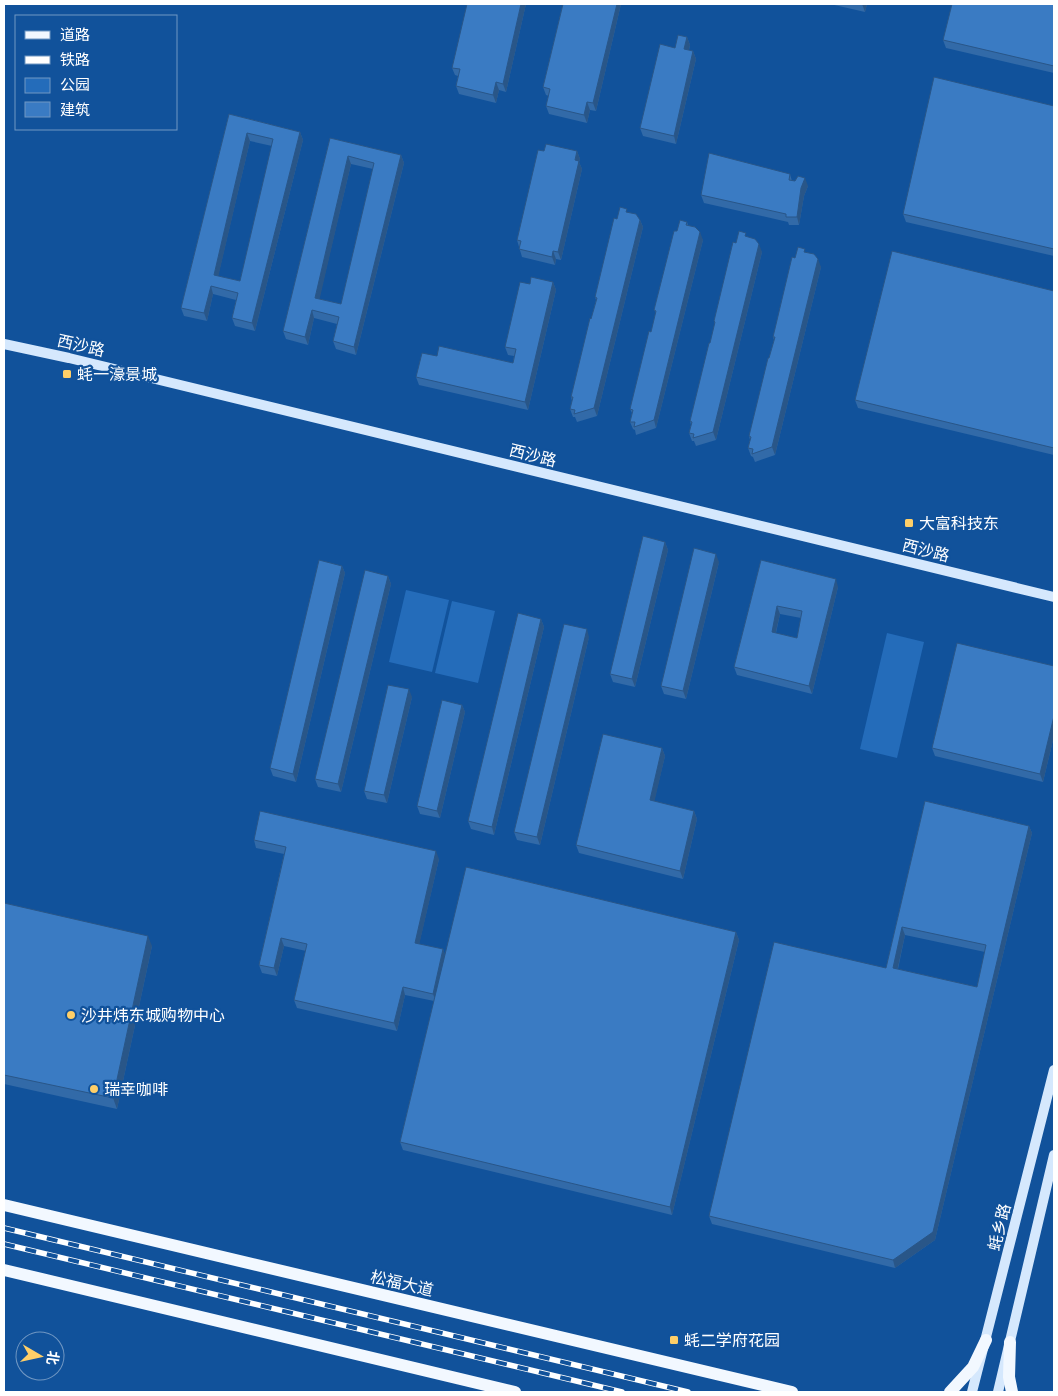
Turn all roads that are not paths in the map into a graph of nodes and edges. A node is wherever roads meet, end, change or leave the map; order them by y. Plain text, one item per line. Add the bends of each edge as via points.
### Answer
1 (4, 344) edge
2 (1054, 597) edge
3 (1054, 1070) edge
4 (1054, 1155) edge
5 (4, 1205) edge
6 (4, 1270) edge
7 (986, 1340) junction
8 (1010, 1342) junction
9 (515, 1392) edge
10 (792, 1392) edge
11 (950, 1392) edge
12 (972, 1392) edge
13 (998, 1392) edge
14 (1012, 1392) edge

1 - 2 street, 西沙路
3 - 7 street, 蚝乡路
4 - 8 street
5 - 10 main road, 松福大道
6 - 9 main road
7 - 11 main road via 973,1367
7 - 12 street, 蚝乡路
8 - 13 street
8 - 14 main road

